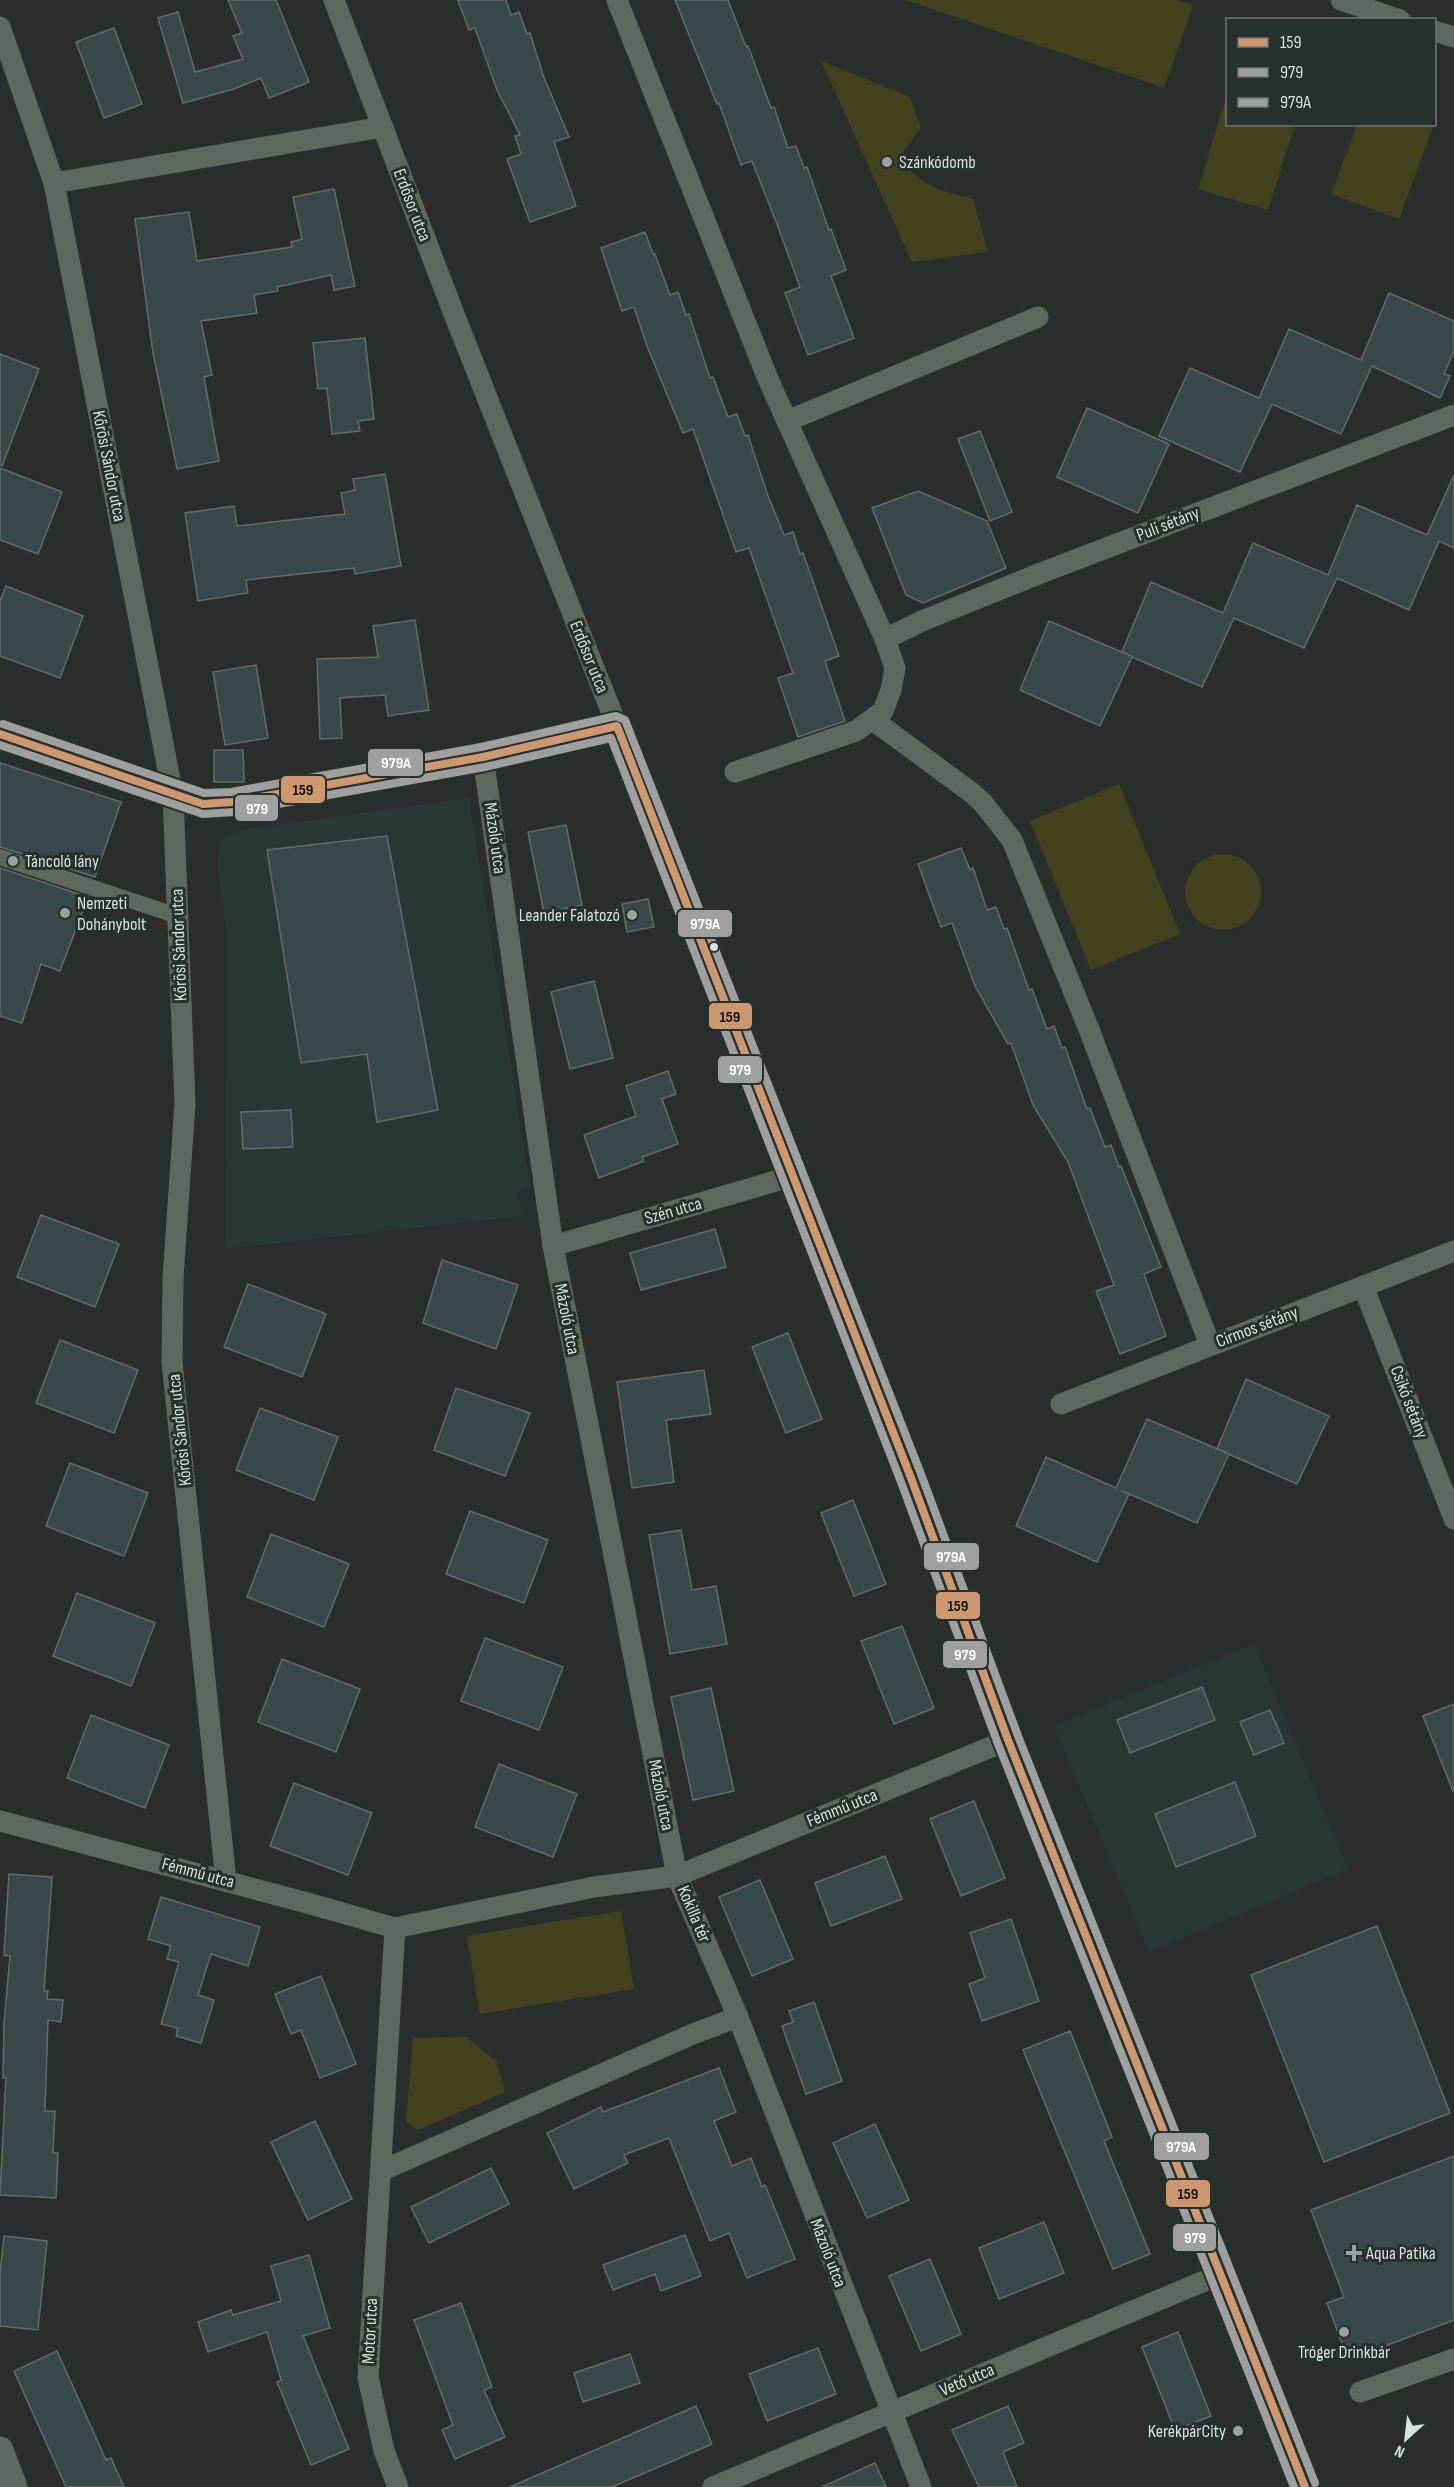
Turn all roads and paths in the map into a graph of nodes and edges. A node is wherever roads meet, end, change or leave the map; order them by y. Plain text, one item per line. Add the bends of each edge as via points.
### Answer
1 (334, 0) edge
2 (617, 0) edge
3 (1341, 0) edge
4 (1394, 18) edge
5 (0, 27) edge
6 (1436, 32) edge
7 (1454, 37) edge
8 (383, 127) junction
9 (54, 183) junction
10 (1038, 317) dead end
11 (1454, 415) edge
12 (788, 421) junction
13 (885, 639) junction
14 (873, 720) junction
15 (617, 726) junction
16 (0, 734) edge
17 (483, 757) junction
18 (735, 772) dead end
19 (173, 795) junction
20 (0, 857) edge
21 (178, 916) junction
22 (793, 1176) junction
23 (553, 1246) junction
24 (1454, 1251) edge
25 (1363, 1286) junction
26 (1210, 1345) junction
27 (1061, 1404) dead end
28 (1454, 1519) edge
29 (1008, 1740) junction
30 (0, 1821) edge
31 (677, 1876) junction
32 (226, 1881) junction
33 (395, 1928) junction
34 (738, 2017) junction
35 (381, 2171) junction
36 (1221, 2274) junction
37 (1454, 2359) edge
38 (1360, 2392) dead end
39 (890, 2412) junction
40 (0, 2450) edge
41 (15, 2487) edge
42 (398, 2487) edge
43 (713, 2487) edge
44 (921, 2487) edge
45 (1305, 2487) edge

1 - 8 street, Erdősor utca
2 - 12 street
3 - 4 street
5 - 9 street, Kőrösi Sándor utca
6 - 7 street
8 - 9 street
8 - 15 street, Erdősor utca
9 - 19 street, Kőrösi Sándor utca
10 - 12 street
11 - 13 street, Puli sétány via 1041,573
12 - 13 street
13 - 14 street via 895,668 883,711
14 - 18 street via 856,731
14 - 26 street via 972,793 1012,840
15 - 17 street
15 - 22 street, Erdősor utca
16 - 19 street
17 - 19 street via 232,802 203,804
17 - 23 street, Mázoló utca
19 - 21 street, Kőrösi Sándor utca
20 - 21 street
21 - 32 street, Kőrösi Sándor utca via 185,1104 173,1278 172,1362
22 - 23 street, Szén utca
22 - 29 street, Erdősor utca
23 - 31 street, Mázoló utca
24 - 25 street, Cirmos sétány
25 - 26 street, Cirmos sétány
25 - 28 street, Csikó sétány
26 - 27 street, Cirmos sétány
29 - 31 street, Fémmű utca
29 - 36 street, Erdősor utca
30 - 32 street, Fémmű utca
31 - 33 street, Kokilla tér via 594,1887
31 - 34 street, Kokilla tér
32 - 33 street, Fémmű utca
33 - 35 street
34 - 35 street
34 - 39 street, Mázoló utca
35 - 42 street, Motor utca via 368,2377 384,2451
36 - 39 street, Vető utca
36 - 45 street, Erdősor utca
37 - 38 street
39 - 43 street, Vető utca
39 - 44 street, Mázoló utca
40 - 41 street

